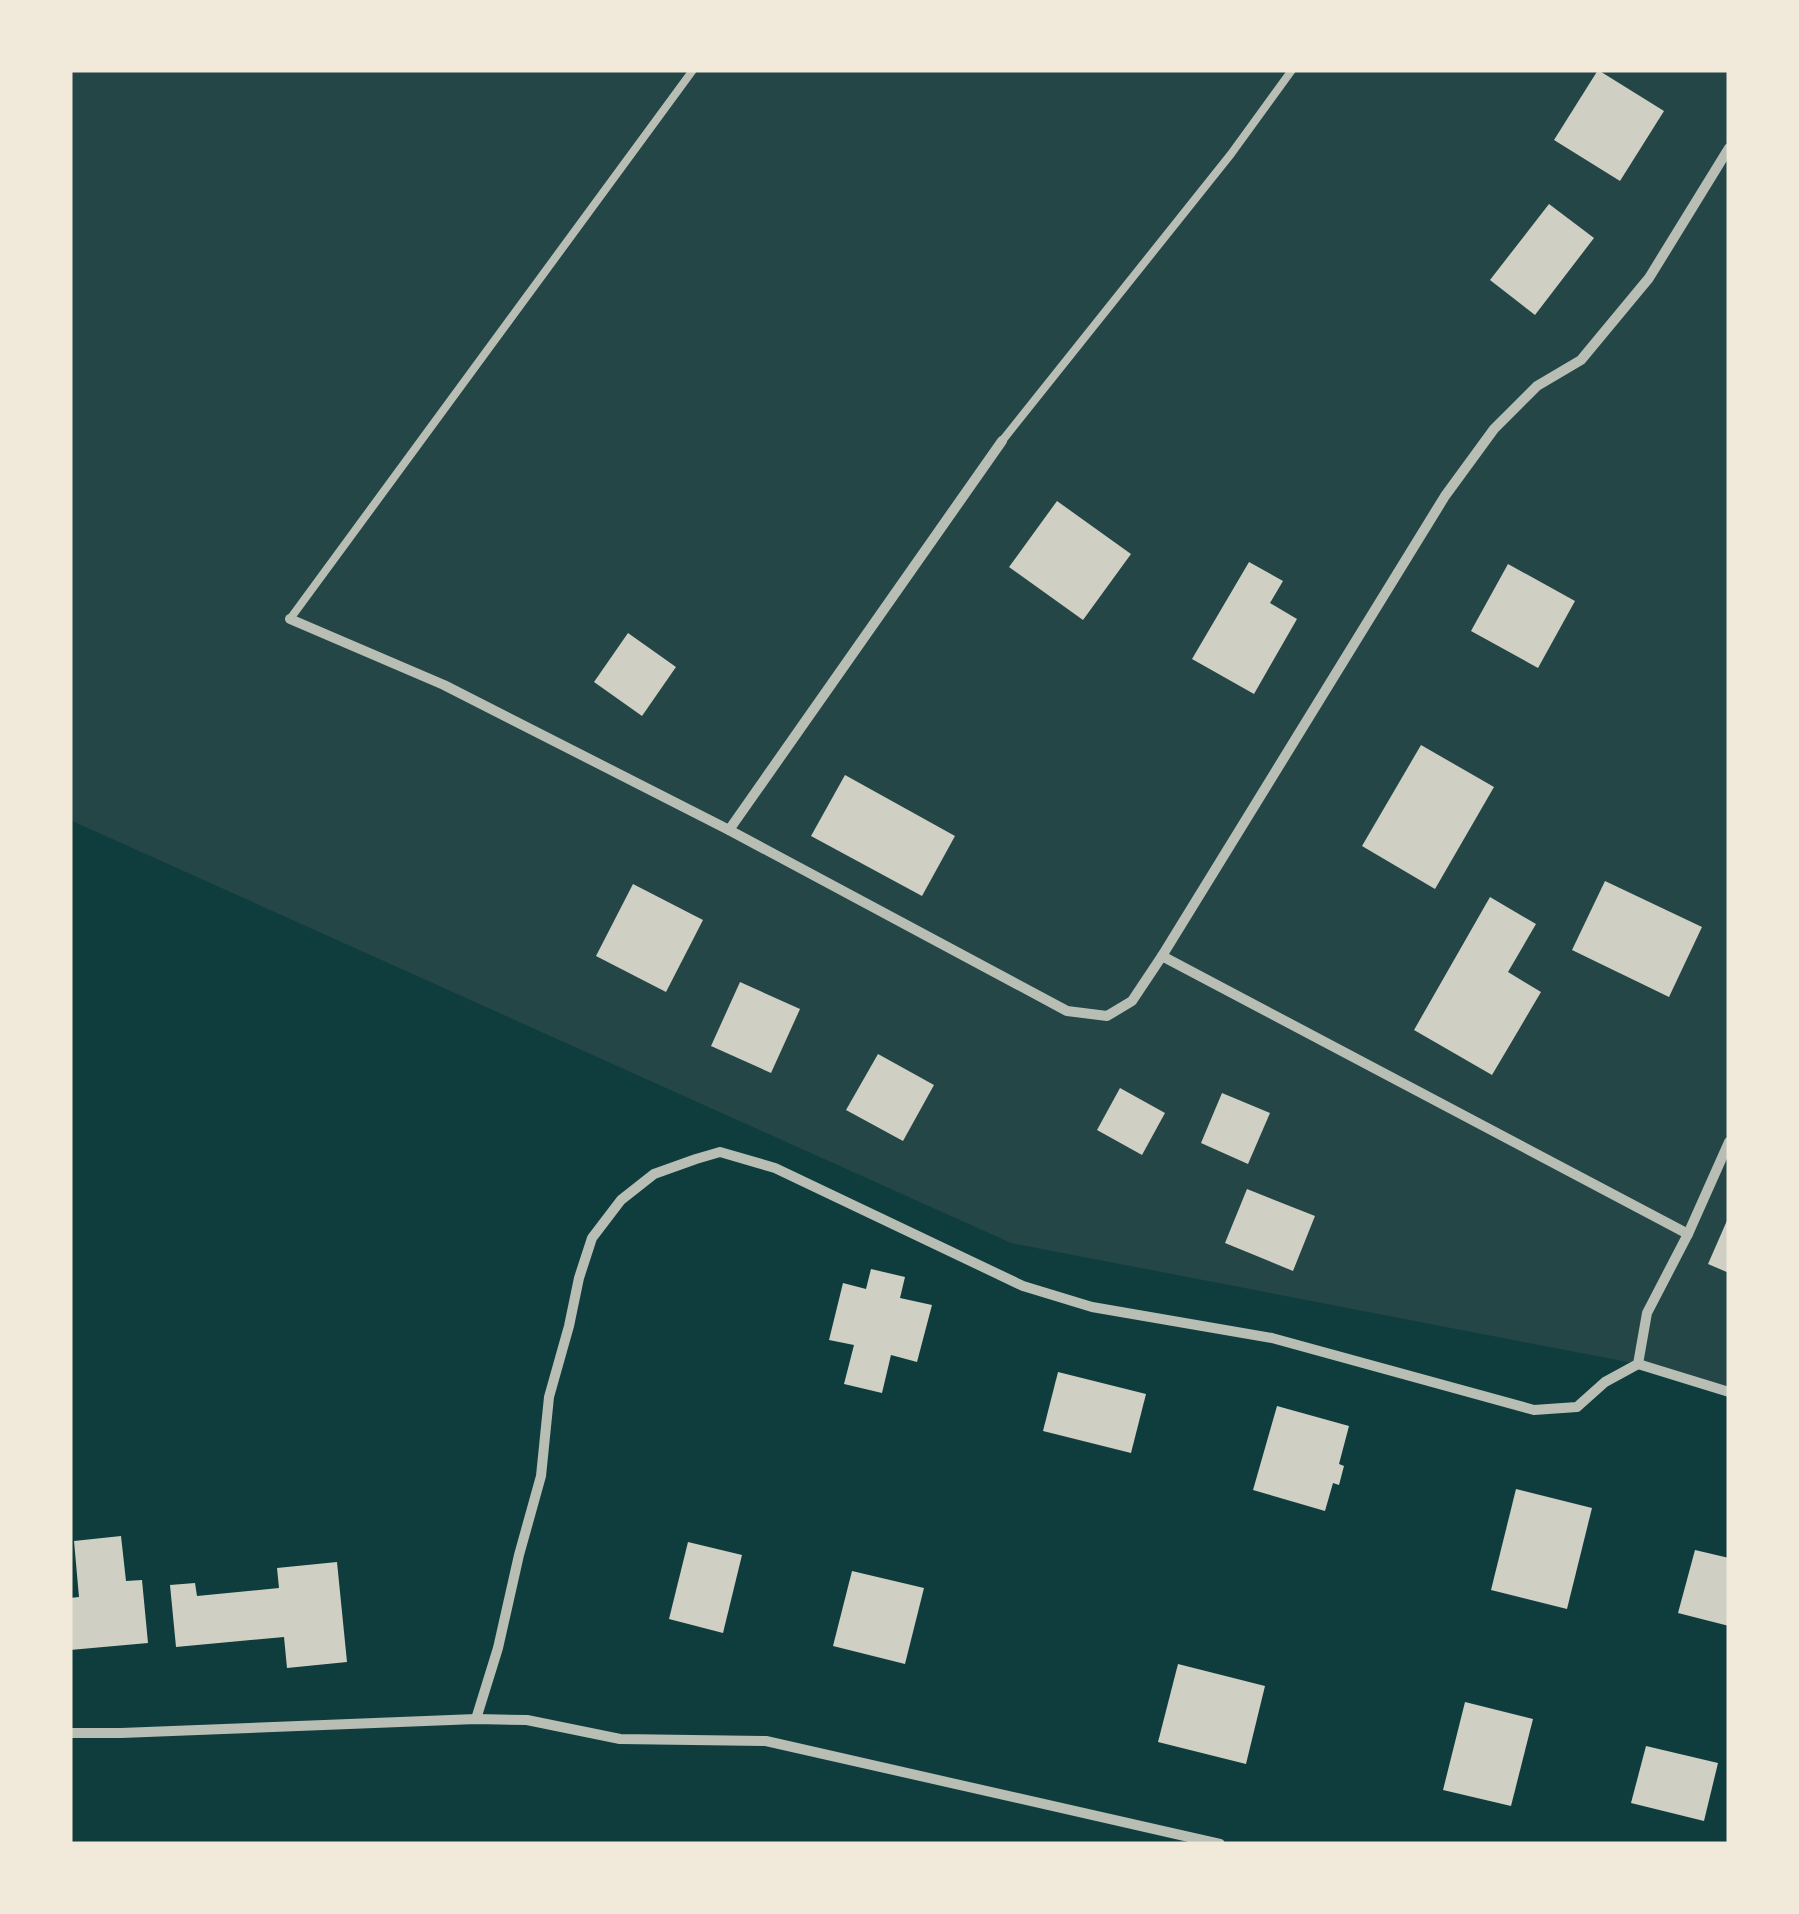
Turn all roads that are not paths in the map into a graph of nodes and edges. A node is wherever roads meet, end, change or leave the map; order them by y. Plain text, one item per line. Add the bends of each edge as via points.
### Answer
1 (693, 70) edge
2 (1292, 70) edge
3 (1729, 148) edge
4 (1002, 441) joint
5 (290, 620) joint
6 (729, 830) junction
7 (1162, 956) junction
8 (1729, 1142) edge
9 (1688, 1234) junction
10 (1638, 1364) junction
11 (1729, 1392) edge
12 (476, 1720) junction
13 (70, 1732) edge
14 (1220, 1844) edge

1 - 5 lane
2 - 4 lane
3 - 7 street via 1649,278 1581,360 1537,386 1494,428 1445,496
4 - 6 street
5 - 6 street via 444,685
6 - 7 street via 1066,1011 1106,1016 1132,1001
7 - 9 street
8 - 9 street
9 - 10 street via 1646,1313
10 - 11 street
10 - 12 street via 1578,1407 1534,1410 1272,1338 1092,1307 1023,1286 774,1168 720,1152 696,1159 654,1174 621,1200 592,1238 549,1396 541,1476
12 - 13 street
12 - 14 street via 526,1720 620,1739 766,1741

